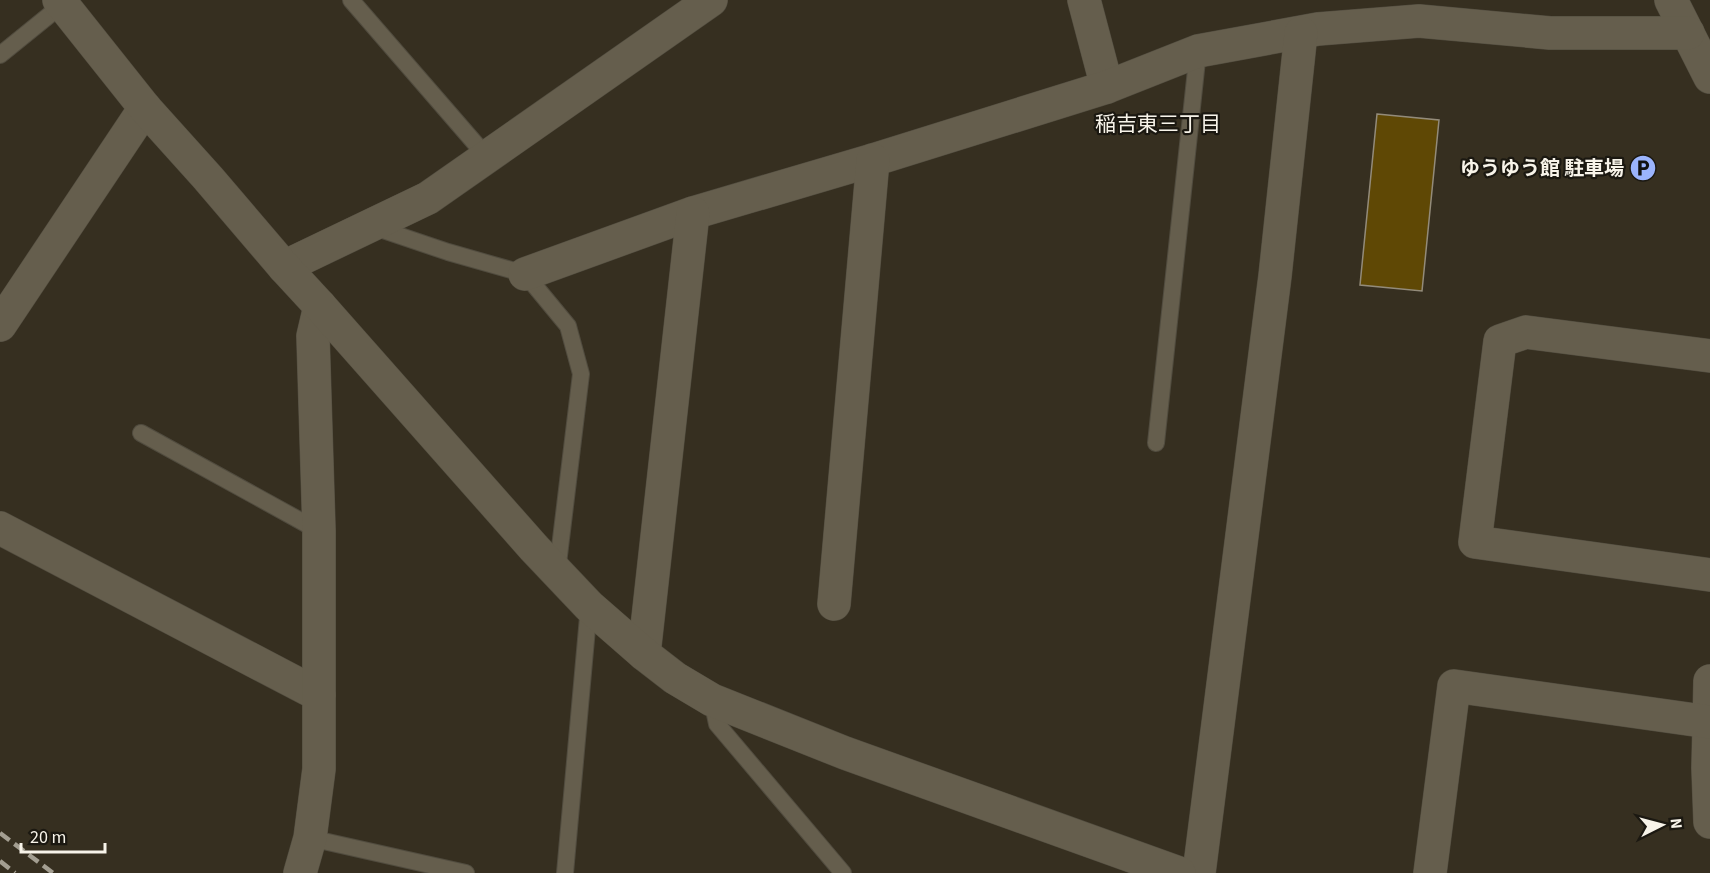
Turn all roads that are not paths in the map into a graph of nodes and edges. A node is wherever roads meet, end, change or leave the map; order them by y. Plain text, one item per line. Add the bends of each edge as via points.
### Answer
1 (351, 0) edge
2 (711, 0) edge
3 (1084, 0) edge
4 (1671, 0) edge
5 (61, 2) edge
6 (1301, 33) junction
7 (1688, 33) junction
8 (1198, 51) junction
9 (0, 55) edge
10 (1710, 77) edge
11 (1107, 87) junction
12 (146, 108) junction
13 (487, 157) junction
14 (873, 160) junction
15 (693, 213) junction
16 (370, 226) junction
17 (284, 267) junction
18 (525, 274) junction
19 (320, 306) junction
20 (1, 323) edge
21 (1710, 356) edge
22 (141, 433) dead end
23 (1156, 443) dead end
24 (0, 528) edge
25 (319, 531) junction
26 (557, 572) junction
27 (1710, 575) edge
28 (834, 604) dead end
29 (589, 606) junction
30 (644, 654) junction
31 (1710, 681) edge
32 (319, 695) junction
33 (712, 700) junction
34 (1709, 722) edge
35 (1710, 822) edge
36 (310, 838) junction
37 (300, 873) edge
38 (466, 873) edge
39 (565, 873) edge
40 (843, 873) edge
41 (1179, 873) edge
42 (1199, 873) edge
43 (1430, 873) edge

1 - 13 lane
2 - 13 street
3 - 11 street
4 - 7 street
5 - 9 lane
5 - 12 street
6 - 7 street via 1419,21 1550,33
6 - 8 street
6 - 42 street via 1275,276
7 - 10 street
8 - 11 street
8 - 23 lane
11 - 14 street
12 - 17 street
12 - 20 street
13 - 16 street via 428,198
14 - 15 street
14 - 28 street
15 - 18 street
15 - 30 street
16 - 17 street
16 - 18 lane
17 - 19 street
18 - 26 lane via 567,326 581,374
19 - 25 street via 313,336
19 - 26 street
21 - 27 street via 1526,332 1500,341 1475,542
22 - 25 lane
24 - 32 street
25 - 32 street
26 - 29 street
29 - 30 street
29 - 39 lane
30 - 33 street
31 - 34 street
32 - 36 street via 319,769
33 - 40 lane via 717,724
33 - 41 street via 845,753
34 - 35 street
34 - 43 street via 1454,686
36 - 37 street
36 - 38 lane

